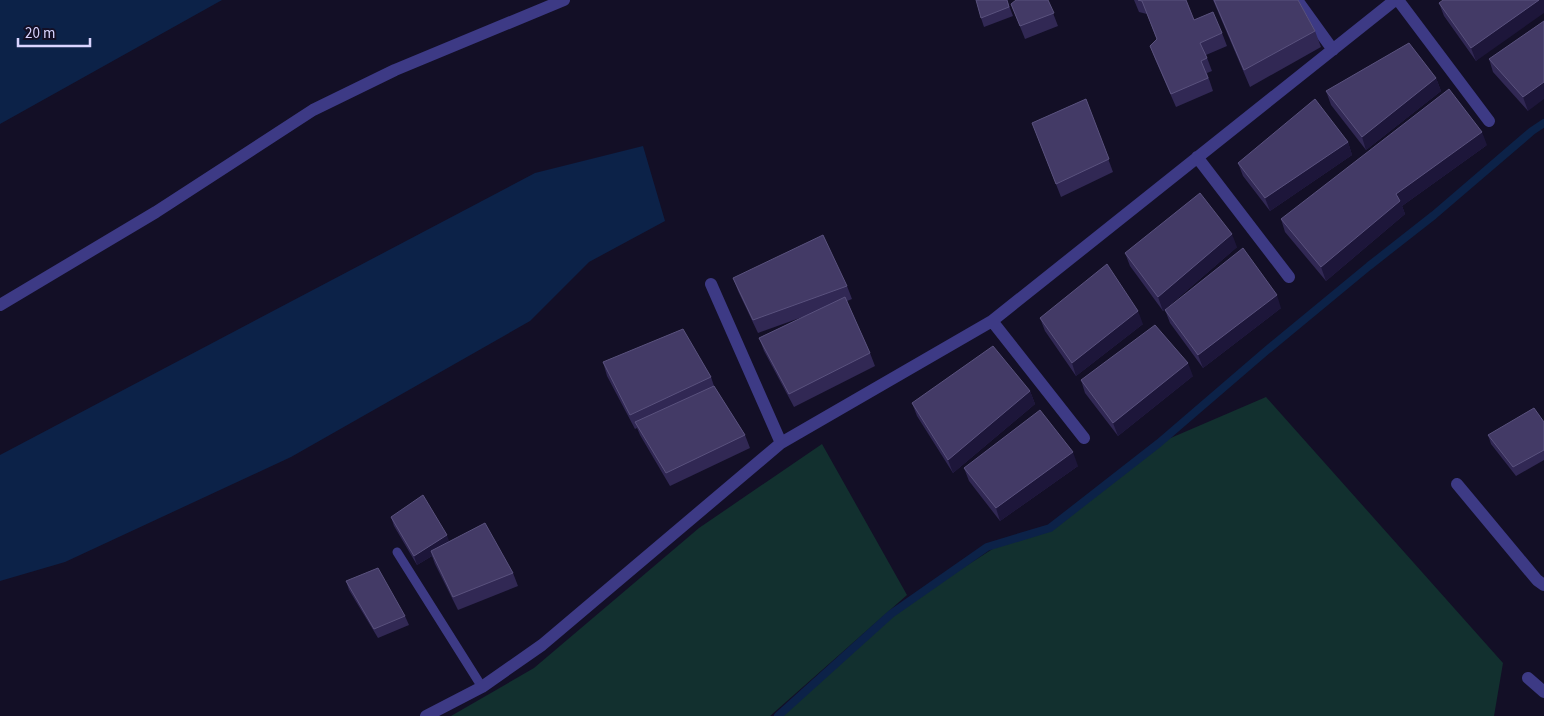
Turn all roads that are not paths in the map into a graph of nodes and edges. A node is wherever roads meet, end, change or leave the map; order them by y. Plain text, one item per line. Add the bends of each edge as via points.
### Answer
1 (564, 0) edge
2 (1297, 0) edge
3 (1396, 0) edge
4 (1332, 50) junction
5 (1489, 121) dead end
6 (1197, 157) junction
7 (1289, 277) dead end
8 (711, 284) dead end
9 (0, 305) edge
10 (992, 320) junction
11 (1084, 438) dead end
12 (781, 442) junction
13 (1457, 484) dead end
14 (397, 552) dead end
15 (1544, 585) edge
16 (1528, 678) dead end
17 (482, 686) junction
18 (1544, 692) edge
19 (426, 716) edge

1 - 9 street via 396,70 313,110 156,212
2 - 4 street
3 - 4 street
3 - 5 street
4 - 6 street
6 - 7 street
6 - 10 street
8 - 12 street
10 - 11 street
10 - 12 street
12 - 17 street via 542,645
13 - 15 street
14 - 17 lane
16 - 18 street
17 - 19 street

